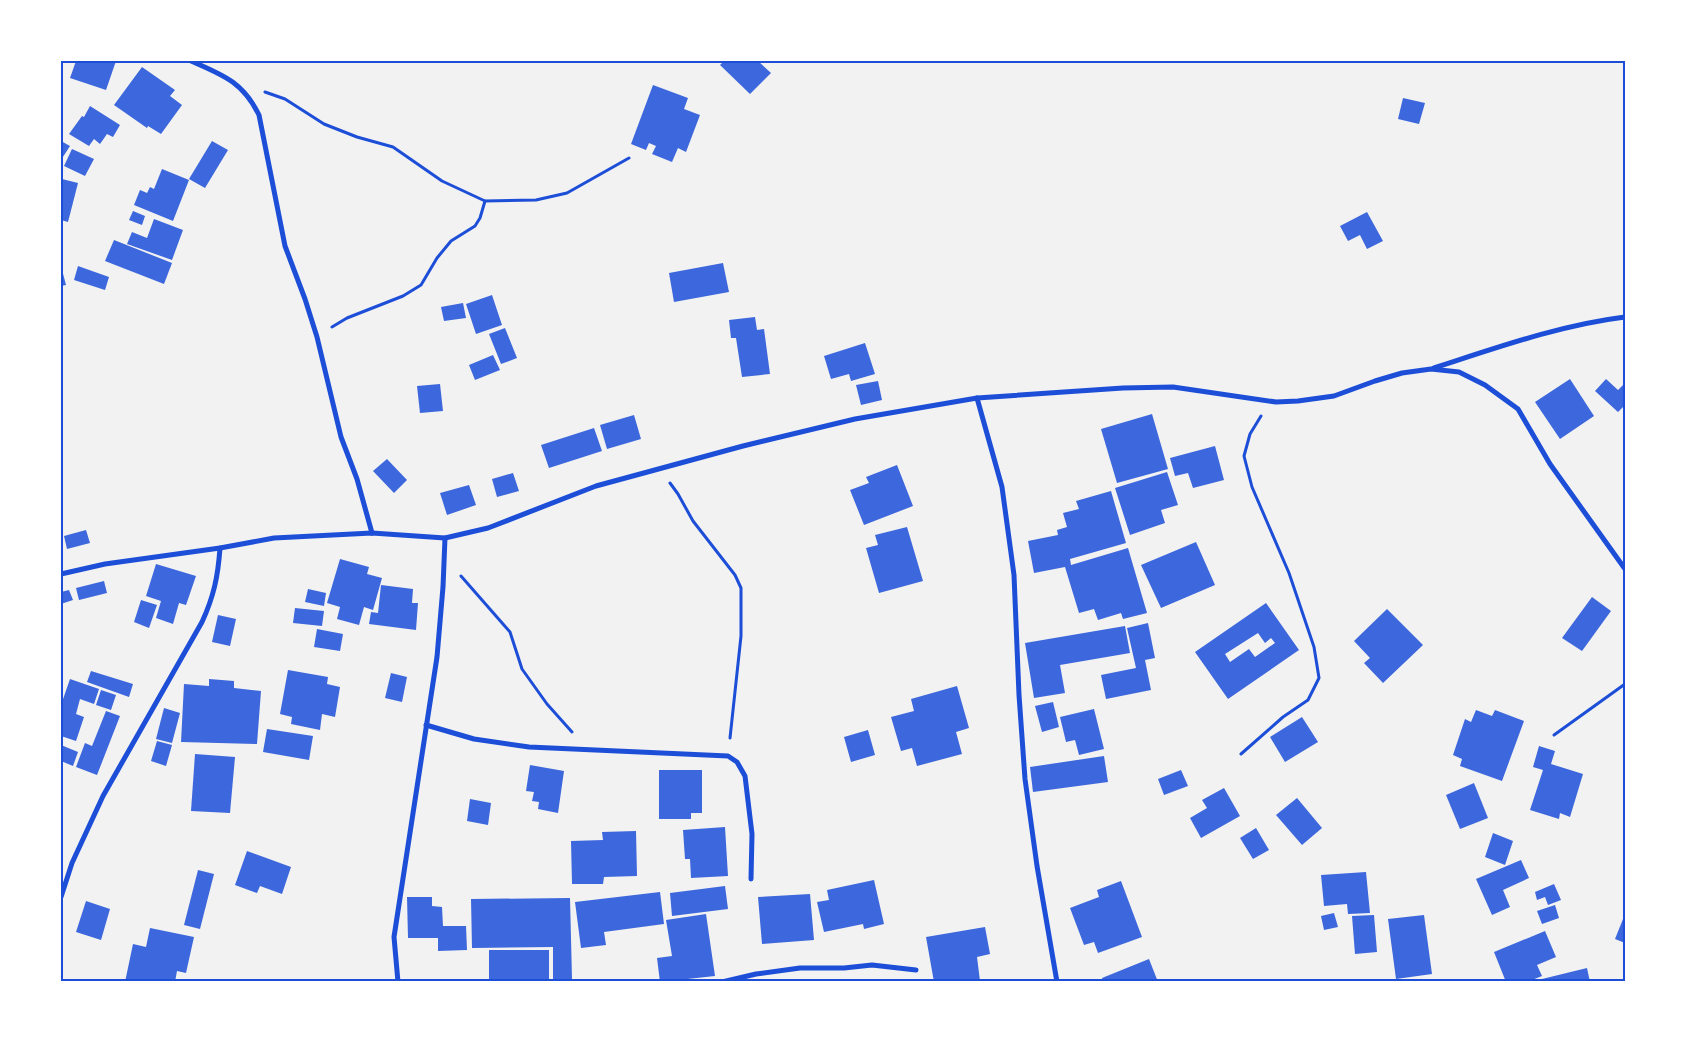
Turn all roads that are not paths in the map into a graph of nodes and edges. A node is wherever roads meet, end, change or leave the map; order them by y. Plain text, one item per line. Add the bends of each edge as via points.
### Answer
1 (191, 61) edge
2 (1625, 317) edge
3 (1431, 369) junction
4 (977, 398) junction
5 (372, 534) junction
6 (445, 538) junction
7 (220, 548) junction
8 (1625, 569) edge
9 (61, 574) edge
10 (426, 725) junction
11 (751, 879) dead end
12 (61, 897) edge
13 (916, 970) dead end
14 (398, 982) edge
15 (722, 982) edge
16 (1057, 982) edge

1 - 5 street via 230,80 252,101 259,115 285,246 317,337 341,437
2 - 3 street via 1597,320
3 - 4 street via 1402,373 1334,396 1298,401 1276,402 1173,387
3 - 8 street via 1459,372 1518,409 1550,464
4 - 6 street via 855,419 658,468 596,486 488,528
4 - 16 street via 1002,487 1014,575 1025,779
5 - 6 street
5 - 7 street via 274,538
6 - 10 street via 437,657
7 - 9 street via 105,564
7 - 12 street via 218,578 211,603 103,796 72,864
10 - 11 street via 474,739 529,747 728,756 737,762 745,776 752,834
10 - 14 street via 394,937
13 - 15 street via 872,965 800,968

